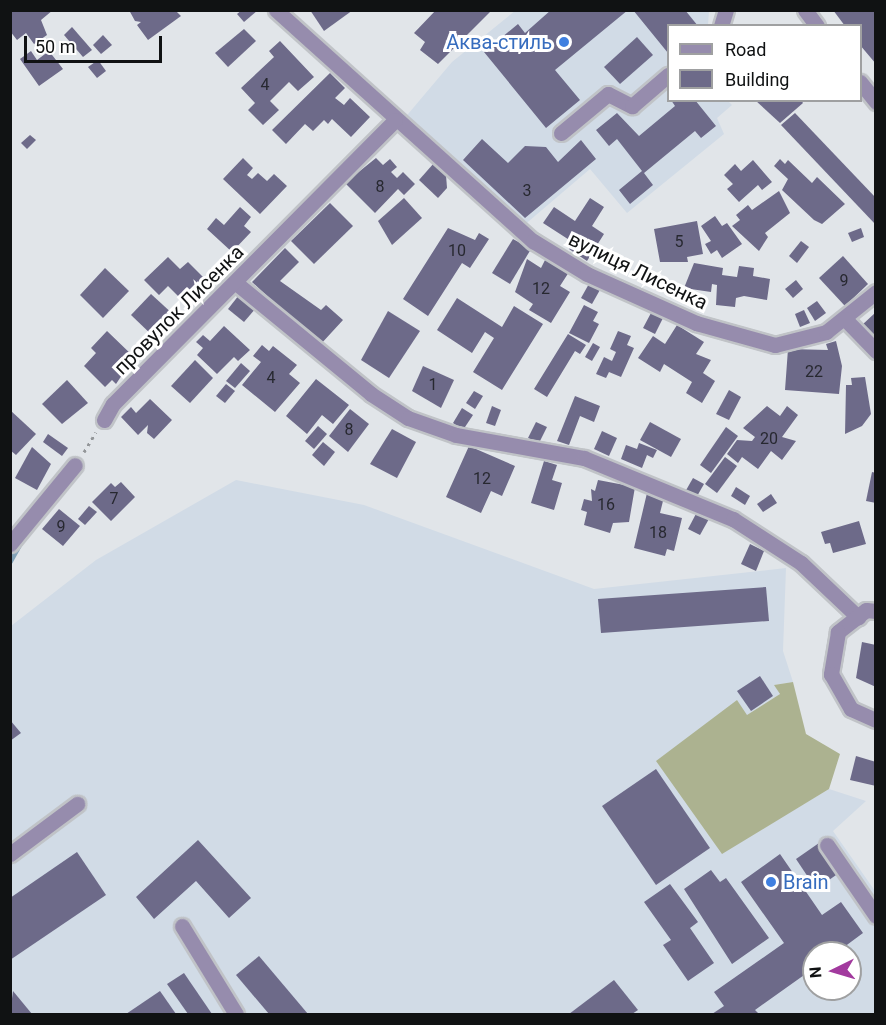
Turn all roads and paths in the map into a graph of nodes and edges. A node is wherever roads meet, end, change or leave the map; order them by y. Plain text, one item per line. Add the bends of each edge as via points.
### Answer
1 (276, 10) edge
2 (805, 10) edge
3 (816, 24) edge
4 (667, 77) edge
5 (862, 83) edge
6 (876, 102) edge
7 (395, 120) junction
8 (561, 133) dead end
9 (236, 283) junction
10 (876, 292) edge
11 (845, 319) junction
12 (876, 351) edge
13 (104, 420) joint
14 (75, 465) joint
15 (10, 544) edge
16 (876, 611) edge
17 (858, 617) junction
18 (876, 720) edge
19 (77, 804) dead end
20 (827, 845) dead end
21 (10, 854) edge
22 (876, 916) edge
23 (182, 926) dead end
24 (236, 1014) edge

1 - 7 street, вулиця Лисенка
2 - 3 street
4 - 8 street via 632,106 608,94
5 - 6 street
7 - 9 street, провулок Лисенка
7 - 11 street, вулиця Лисенка via 533,241 587,274 696,323 775,345 801,342
9 - 13 street, провулок Лисенка via 113,404
9 - 17 street via 371,394 408,418 456,435 584,458 733,519 801,563
10 - 11 street, вулиця Лисенка
11 - 12 street
13 - 14 path
14 - 15 street
16 - 17 street via 866,610
17 - 18 street via 838,632 831,674 851,709
19 - 21 street
20 - 22 street
23 - 24 street

